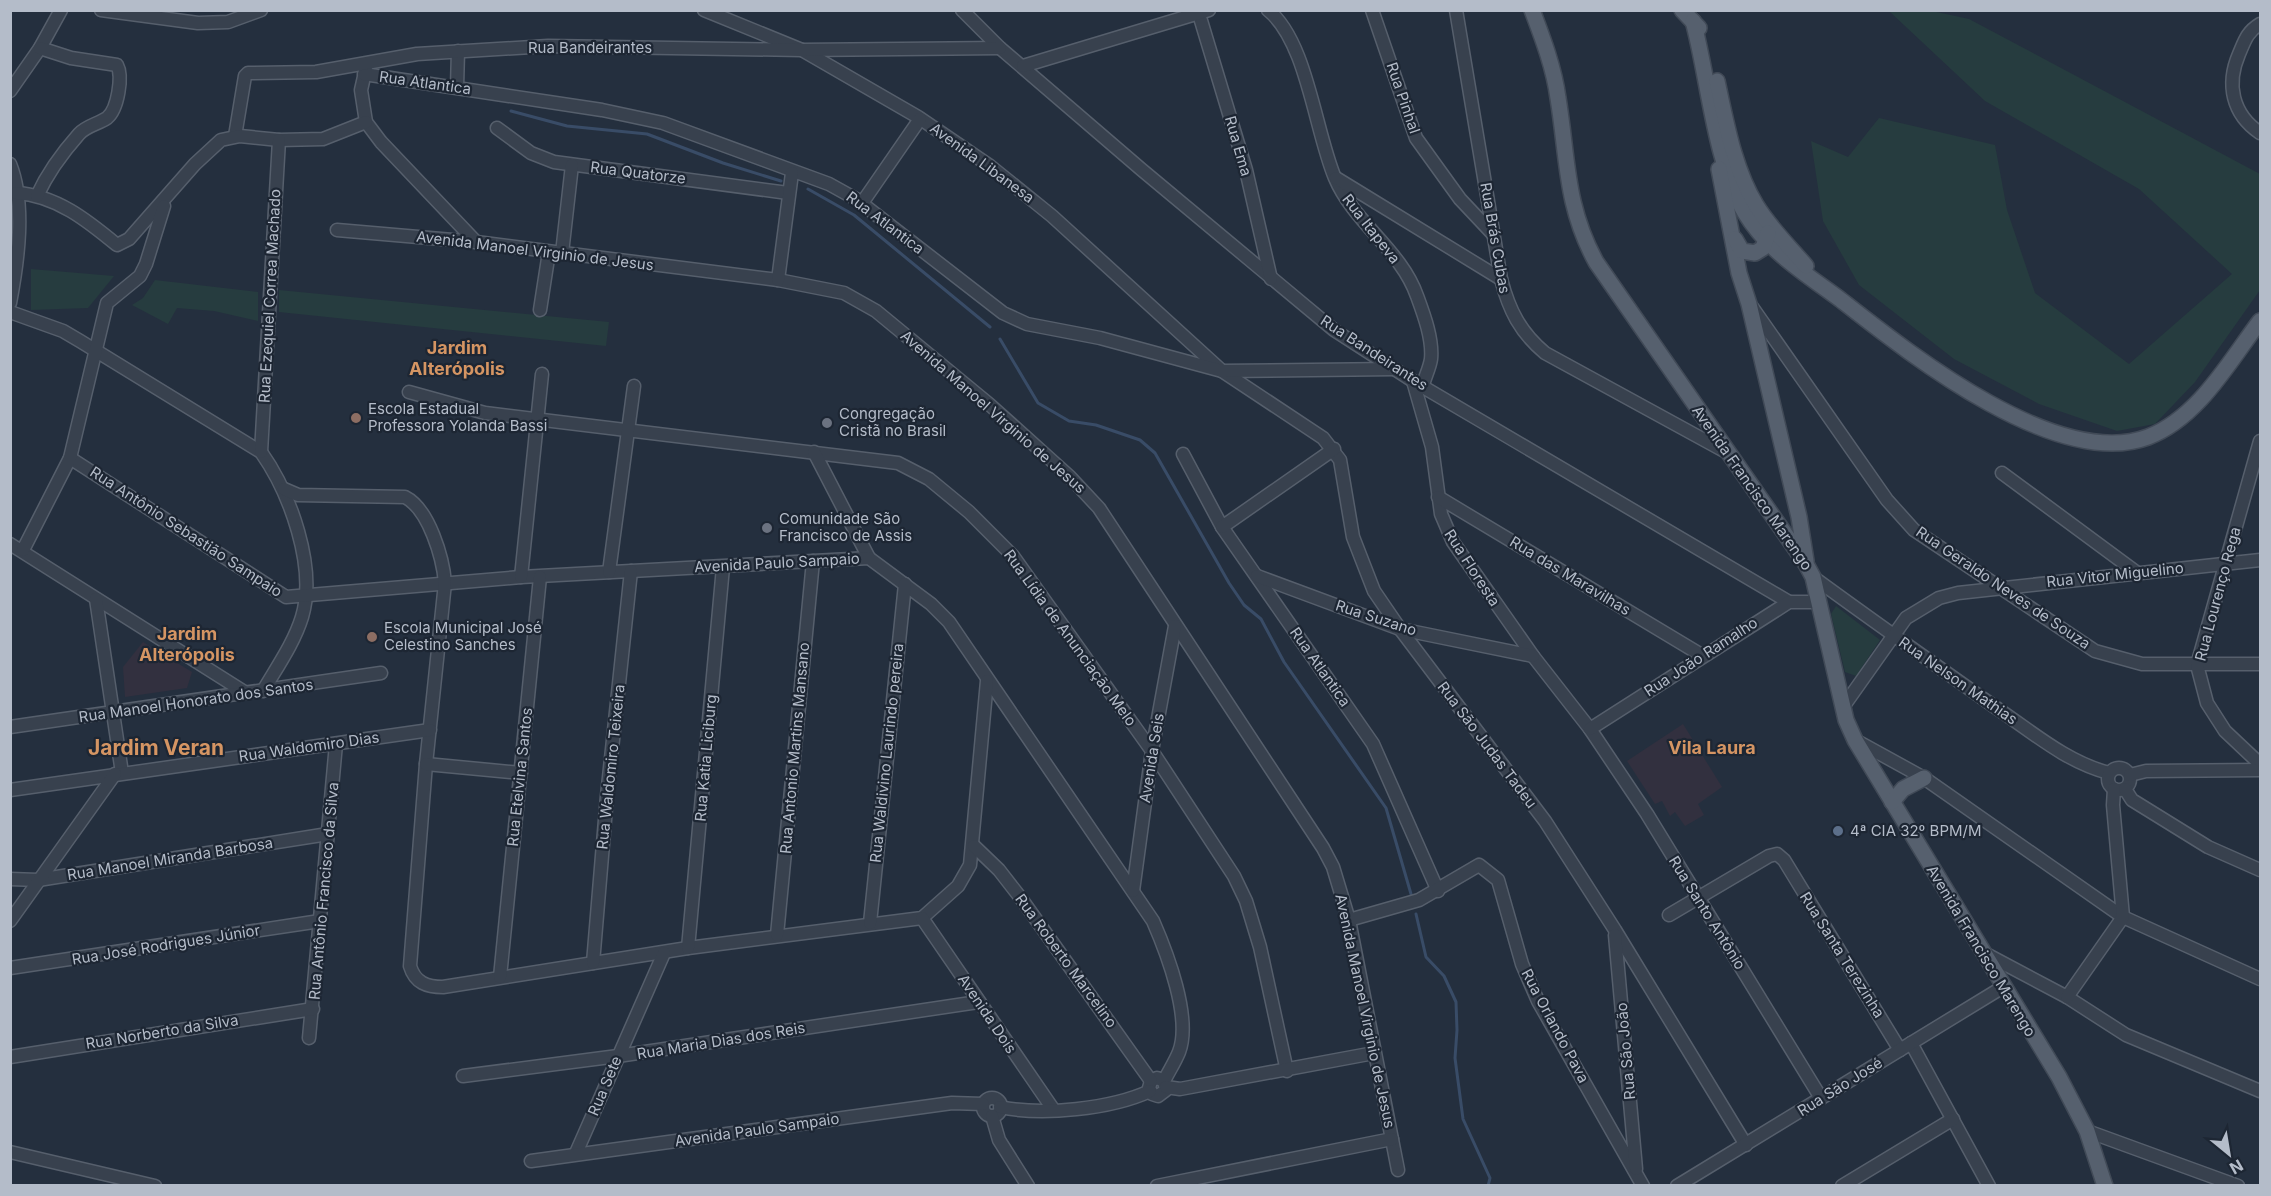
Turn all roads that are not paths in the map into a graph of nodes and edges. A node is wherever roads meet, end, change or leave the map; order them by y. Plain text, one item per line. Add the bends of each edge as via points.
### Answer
1 (61, 10) edge
2 (101, 10) edge
3 (261, 10) edge
4 (704, 10) edge
5 (962, 10) edge
6 (1268, 10) edge
7 (1372, 10) edge
8 (1456, 10) edge
9 (1532, 10) edge
10 (1204, 12) edge
11 (1687, 16) edge
12 (2260, 24) edge
13 (40, 48) junction
14 (1000, 48) junction
15 (802, 50) junction
16 (458, 51) junction
17 (1023, 66) junction
18 (365, 69) junction
19 (457, 87) junction
20 (10, 91) edge
21 (921, 119) junction
22 (366, 122) junction
23 (497, 128) dead end
24 (2260, 133) edge
25 (1718, 135) junction
26 (235, 136) junction
27 (279, 140) junction
28 (10, 164) edge
29 (572, 165) junction
30 (792, 172) junction
31 (1335, 177) junction
32 (16, 193) junction
33 (788, 193) junction
34 (37, 196) junction
35 (168, 198) junction
36 (861, 203) junction
37 (1770, 226) junction
38 (1731, 228) junction
39 (337, 230) dead end
40 (1493, 234) junction
41 (476, 242) junction
42 (1766, 242) junction
43 (15, 250) edge
44 (549, 252) junction
45 (562, 253) junction
46 (1750, 254) junction
47 (1271, 279) junction
48 (1501, 279) junction
49 (778, 280) junction
50 (1831, 293) junction
51 (1747, 297) junction
52 (10, 303) edge
53 (540, 310) dead end
54 (10, 312) edge
55 (2260, 321) edge
56 (97, 352) junction
57 (1394, 369) junction
58 (1222, 371) junction
59 (542, 374) dead end
60 (1418, 383) junction
61 (634, 386) dead end
62 (409, 392) dead end
63 (539, 420) junction
64 (627, 429) junction
65 (2260, 441) edge
66 (1334, 449) junction
67 (261, 452) junction
68 (814, 452) junction
69 (1728, 453) junction
70 (1183, 454) dead end
71 (70, 458) junction
72 (2002, 473) dead end
73 (284, 489) junction
74 (1438, 497) junction
75 (1222, 527) junction
76 (10, 544) edge
77 (23, 550) junction
78 (869, 558) junction
79 (2260, 560) edge
80 (813, 561) junction
81 (2224, 564) junction
82 (723, 567) junction
83 (631, 571) junction
84 (1810, 571) junction
85 (609, 572) junction
86 (2136, 572) junction
87 (1257, 576) junction
88 (521, 577) junction
89 (540, 577) junction
90 (445, 583) junction
91 (905, 584) junction
92 (2002, 588) junction
93 (304, 598) junction
94 (96, 599) junction
95 (1789, 602) junction
96 (1818, 602) junction
97 (1175, 626) junction
98 (1400, 629) junction
99 (1892, 636) junction
100 (1533, 656) junction
101 (1703, 656) junction
102 (2260, 664) edge
103 (2197, 665) junction
104 (381, 673) dead end
105 (987, 681) junction
106 (263, 691) junction
107 (246, 693) junction
108 (1843, 708) junction
109 (112, 712) junction
110 (10, 727) edge
111 (1590, 729) junction
112 (430, 730) junction
113 (1855, 740) junction
114 (336, 744) junction
115 (1152, 751) junction
116 (426, 764) junction
117 (2260, 764) edge
118 (2260, 770) edge
119 (521, 773) junction
120 (2109, 773) junction
121 (118, 774) junction
122 (2130, 775) junction
123 (1924, 778) junction
124 (2119, 789) junction
125 (10, 790) edge
126 (1892, 802) junction
127 (328, 834) junction
128 (974, 846) junction
129 (2260, 870) edge
130 (10, 879) edge
131 (38, 880) junction
132 (1133, 891) junction
133 (1438, 891) junction
134 (1698, 898) junction
135 (1669, 915) dead end
136 (2123, 917) junction
137 (922, 918) junction
138 (1349, 920) junction
139 (10, 921) edge
140 (320, 921) junction
141 (870, 923) junction
142 (1615, 930) junction
143 (777, 935) junction
144 (688, 948) junction
145 (1981, 951) junction
146 (664, 953) junction
147 (593, 963) junction
148 (10, 968) edge
149 (501, 977) junction
150 (2260, 979) edge
151 (2003, 987) junction
152 (2067, 997) junction
153 (978, 1002) junction
154 (313, 1009) junction
155 (309, 1038) dead end
156 (1906, 1047) junction
157 (1374, 1053) junction
158 (618, 1056) junction
159 (10, 1057) edge
160 (1287, 1071) junction
161 (463, 1076) dead end
162 (1158, 1085) junction
163 (2260, 1091) edge
164 (1821, 1098) junction
165 (1053, 1109) junction
166 (996, 1112) junction
167 (1953, 1119) junction
168 (2087, 1131) junction
169 (1392, 1139) junction
170 (1746, 1145) junction
171 (10, 1152) edge
172 (576, 1153) junction
173 (531, 1161) dead end
174 (1398, 1170) dead end
175 (1637, 1173) junction
176 (154, 1185) edge
177 (1028, 1185) edge
178 (1157, 1185) edge
179 (1643, 1185) edge
180 (1677, 1185) edge
181 (1842, 1185) edge
182 (1989, 1185) edge
183 (2105, 1185) edge
184 (2238, 1185) edge

1 - 13 street
2 - 3 street via 198,23 228,22
4 - 15 street, Avenida Libanesa
5 - 14 street, Rua Bandeirantes
6 - 31 street, Rua Itapeva via 1294,46
7 - 40 street, Rua Pinhal via 1416,138 1454,191
8 - 40 street, Rua Brás Cubas
9 - 69 main road, Avenida Francisco Marengo via 1558,96 1569,190 1583,238
10 - 17 street
10 - 47 street, Rua Ema
11 - 25 main road
11 - 37 main road via 1708,40 1746,185
12 - 24 street via 2248,32 2231,78 2239,113
13 - 20 street
13 - 34 street via 71,58 117,65 120,72 110,114 80,132
14 - 15 street, Rua Bandeirantes
14 - 17 street, Rua Bandeirantes
15 - 16 street, Rua Bandeirantes via 548,46
15 - 21 street, Avenida Libanesa
16 - 18 street, Rua Bandeirantes via 417,54
16 - 19 street
17 - 47 street, Rua Bandeirantes
18 - 19 street, Rua Atlantica
18 - 22 street via 361,90
18 - 26 street, Rua Bandeirantes via 248,73
19 - 30 street, Rua Atlantica via 663,123
21 - 36 street
21 - 58 street, Avenida Libanesa via 1038,204
22 - 27 street via 323,139
22 - 41 street
23 - 29 street, Rua Quatorze via 531,153
25 - 38 main road via 1719,168
25 - 42 main road via 1736,196
26 - 27 street
26 - 35 street via 210,148
27 - 67 street, Rua Ezequiel Correa Machado
28 - 32 street via 16,178
29 - 33 street, Rua Quatorze
29 - 45 street
30 - 33 street
30 - 36 street, Rua Atlantica via 829,184
31 - 48 street
31 - 60 street, Rua Itapeva via 1355,213 1412,282 1429,334 1431,359
32 - 34 street
32 - 43 street
33 - 49 street
34 - 35 street via 78,214 117,244 129,239
35 - 56 street via 140,276 107,303
36 - 58 street, Rua Atlantica via 1012,319
37 - 42 main road
37 - 50 main road
38 - 46 main road via 1739,248
38 - 51 main road
39 - 41 street, Avenida Manoel Virginio de Jesus
40 - 48 street, Rua Brás Cubas
41 - 44 street, Avenida Manoel Virginio de Jesus
42 - 46 main road via 1759,252
42 - 50 main road
43 - 52 street
44 - 45 street, Avenida Manoel Virginio de Jesus
44 - 53 street
45 - 49 street, Avenida Manoel Virginio de Jesus
46 - 51 main road
47 - 57 street, Rua Bandeirantes via 1334,330
48 - 69 street, Rua Brás Cubas via 1515,320 1545,353
49 - 97 street, Avenida Manoel Virginio de Jesus via 827,288 856,298 990,405 1088,495
50 - 55 main road via 1908,352 1957,383 2022,419 2067,437 2095,443 2121,444 2149,436 2189,411
51 - 84 main road
51 - 92 street, Rua Geraldo Neves de Souza via 1897,514 1914,530
54 - 56 street via 63,331
56 - 67 street
56 - 71 street
57 - 58 street, Rua Atlantica
57 - 60 street, Rua Bandeirantes
58 - 66 street
59 - 63 street
60 - 74 street, Rua Floresta
60 - 95 street, Rua Bandeirantes
61 - 64 street
62 - 63 street, Rua Lídia de Anunciação Melo via 460,408
63 - 64 street, Rua Lídia de Anunciação Melo
63 - 88 street
64 - 68 street, Rua Lídia de Anunciação Melo
64 - 85 street
65 - 81 street, Rua Lourenço Rega
66 - 75 street
66 - 98 street, Rua São Judas Tadeu via 1340,460 1353,537 1363,568
67 - 73 street
68 - 78 street
68 - 115 street, Rua Lídia de Anunciação Melo via 905,466 929,479 969,512 1013,556
69 - 84 main road, Avenida Francisco Marengo
70 - 75 street, Rua Atlantica
71 - 77 street
71 - 93 street, Rua Antônio Sebastião Sampaio via 286,597
72 - 86 street
73 - 90 street via 298,495 397,495 412,500 438,549
73 - 93 street via 306,566
74 - 100 street, Rua Floresta via 1453,543
74 - 101 street, Rua das Maravilhas
75 - 87 street, Rua Atlantica
76 - 77 street
77 - 94 street
78 - 80 street, Avenida Paulo Sampaio
78 - 91 street, Avenida Paulo Sampaio
79 - 81 street, Rua Vitor Miguelino
80 - 82 street, Avenida Paulo Sampaio
80 - 143 street, Rua Antonio Martins Mansano
81 - 86 street, Rua Vitor Miguelino
81 - 103 street, Rua Lourenço Rega
82 - 83 street, Avenida Paulo Sampaio
82 - 144 street, Rua Katia Liciburg
83 - 85 street, Avenida Paulo Sampaio
83 - 147 street, Rua Waldomiro Teixeira via 606,796
84 - 96 main road, Avenida Francisco Marengo
84 - 99 street, Rua Nelson Mathias
85 - 89 street, Avenida Paulo Sampaio
86 - 92 street, Rua Vitor Miguelino
87 - 98 street, Rua Suzano
87 - 133 street, Rua Atlantica via 1373,744
88 - 89 street, Avenida Paulo Sampaio
88 - 90 street, Avenida Paulo Sampaio
89 - 119 street, Rua Etelvina Santos
90 - 93 street, Avenida Paulo Sampaio
90 - 112 street
91 - 105 street, Avenida Paulo Sampaio via 949,622
91 - 141 street, Rua Waldivino Laurindo pereira
92 - 99 street, Rua Vitor Miguelino via 1939,598 1906,618
92 - 103 street, Rua Geraldo Neves de Souza via 2095,651 2142,664
93 - 106 street via 297,628
94 - 107 street
94 - 109 street
95 - 96 street
95 - 101 street, Rua João Ramalho
96 - 108 main road, Avenida Francisco Marengo
97 - 115 street, Avenida Seis
97 - 138 street, Avenida Manoel Virginio de Jesus via 1313,830 1333,867
98 - 100 street, Rua Suzano
98 - 142 street, Rua São Judas Tadeu via 1545,821
99 - 108 street, Rua Vitor Miguelino
99 - 120 street, Rua Nelson Mathias via 2059,751
100 - 111 street, Rua Floresta
101 - 111 street, Rua João Ramalho
102 - 103 street, Rua Geraldo Neves de Souza
103 - 117 street, Rua Lourenço Rega via 2207,702 2225,731
104 - 106 street, Rua Manoel Honorato dos Santos
105 - 128 street
105 - 132 street, Avenida Paulo Sampaio
106 - 107 street, Rua Manoel Honorato dos Santos
107 - 109 street, Rua Manoel Honorato dos Santos
108 - 113 main road, Avenida Francisco Marengo
109 - 110 street, Rua Manoel Honorato dos Santos
109 - 121 street
111 - 134 street, Rua Santo Antônio
112 - 114 street, Rua Waldomiro Dias
112 - 116 street
113 - 123 street
113 - 126 main road, Avenida Francisco Marengo
114 - 121 street, Rua Waldomiro Dias
114 - 127 street, Rua Antônio Francisco da Silva
115 - 132 street, Avenida Seis
115 - 160 street, Rua Lídia de Anunciação Melo via 1234,876 1246,901 1260,946
116 - 119 street
116 - 149 street via 412,974 425,985 443,987
118 - 122 street via 2146,771
119 - 149 street, Rua Etelvina Santos
120 - 122 street via 2122,768
120 - 124 street via 2108,780
121 - 125 street, Rua Waldomiro Dias
121 - 131 street
122 - 124 street via 2130,783
123 - 126 main road via 1903,789
123 - 136 street
124 - 129 street via 2208,847
124 - 136 street via 2112,805
126 - 145 main road, Avenida Francisco Marengo
127 - 131 street, Rua Manoel Miranda Barbosa
127 - 140 street, Rua Antônio Francisco da Silva
128 - 137 street via 966,876 948,898
128 - 162 street, Rua Roberto Marcelino via 1020,897
130 - 131 street, Rua Manoel Miranda Barbosa
131 - 139 street
132 - 162 street, Avenida Paulo Sampaio via 1161,941 1172,972 1183,1030 1180,1051
133 - 138 street via 1393,909
133 - 175 street, Rua Orlando Pava via 1479,865 1498,880 1522,964 1538,1001
134 - 135 street
134 - 156 street, Rua Santa Terezinha via 1777,854
134 - 164 street, Rua Santo Antônio
136 - 150 street
136 - 152 street
137 - 141 street
137 - 153 street, Avenida Dois
138 - 157 street, Avenida Manoel Virginio de Jesus
140 - 148 street, Rua José Rodrigues Júnior
140 - 154 street, Rua Antônio Francisco da Silva
141 - 143 street
142 - 170 street, Rua São Judas Tadeu
142 - 175 street, Rua São João
143 - 144 street
144 - 146 street
145 - 151 main road, Avenida Francisco Marengo
145 - 152 street
146 - 147 street
146 - 158 street, Rua Sete
147 - 149 street
151 - 156 street, Rua São José
151 - 168 main road, Avenida Francisco Marengo via 2059,1077
152 - 163 street via 2126,1035
153 - 158 street, Rua Maria Dias dos Reis
153 - 165 street, Avenida Dois
154 - 155 street, Rua Antônio Francisco da Silva
154 - 159 street, Rua Norberto da Silva
156 - 164 street, Rua São José
156 - 167 street, Rua Santa Terezinha
157 - 160 street, Avenida Paulo Sampaio
157 - 169 street, Avenida Manoel Virginio de Jesus
158 - 161 street, Rua Maria Dias dos Reis
158 - 172 street, Rua Sete
160 - 162 street, Avenida Paulo Sampaio via 1180,1089
162 - 165 street, Avenida Paulo Sampaio via 1113,1105
164 - 170 street, Rua São José
165 - 166 street, Avenida Paulo Sampaio
166 - 172 street, Avenida Paulo Sampaio via 994,1099 988,1099 983,1104 952,1103
166 - 177 street via 999,1140
167 - 181 street
167 - 182 street, Rua Santa Terezinha
168 - 183 main road, Avenida Francisco Marengo
168 - 184 street
169 - 174 street, Avenida Manoel Virginio de Jesus
169 - 178 street
170 - 180 street, Rua São José
171 - 176 street
172 - 173 street, Avenida Paulo Sampaio
175 - 179 street, Rua Orlando Pava

